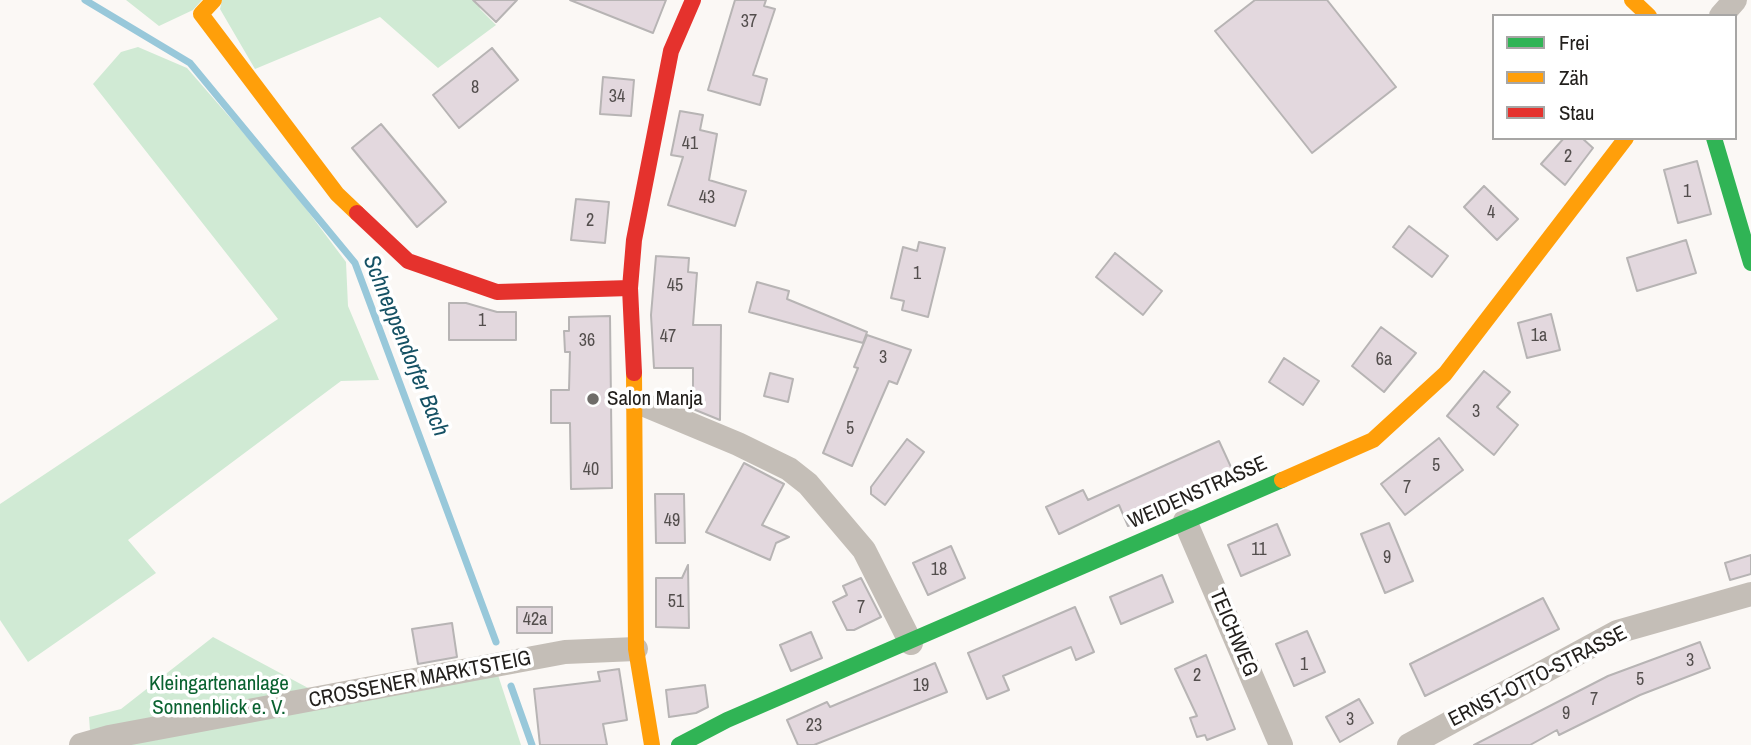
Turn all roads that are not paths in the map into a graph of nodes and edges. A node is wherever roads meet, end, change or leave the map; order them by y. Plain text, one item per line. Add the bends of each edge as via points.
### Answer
1 (214, 0) edge
2 (693, 0) edge
3 (1632, 0) edge
4 (1735, 0) edge
5 (1647, 14) edge
6 (1723, 14) edge
7 (1624, 140) edge
8 (1715, 140) edge
9 (1751, 263) edge
10 (630, 288) junction
11 (635, 401) junction
12 (1185, 521) junction
13 (1751, 594) edge
14 (911, 643) junction
15 (636, 649) junction
16 (81, 745) edge
17 (652, 745) edge
18 (679, 745) edge
19 (1281, 745) edge
20 (1409, 745) edge

1 - 10 street via 201,14 337,194 408,261 497,292
2 - 10 street via 671,51 634,240
3 - 5 street
4 - 6 street
7 - 12 street, WEIDENSTRASSE via 1445,374 1373,440
8 - 9 street
10 - 11 street
11 - 14 street via 738,444 789,469 808,484 864,550
11 - 15 street
12 - 14 street, WEIDENSTRASSE
12 - 19 street, TEICHWEG
13 - 20 street, ERNST-OTTO-STRASSE via 1617,632
14 - 18 street, WEIDENSTRASSE via 727,720
15 - 16 street, CROSSENER MARKTSTEIG via 565,652
15 - 17 street

